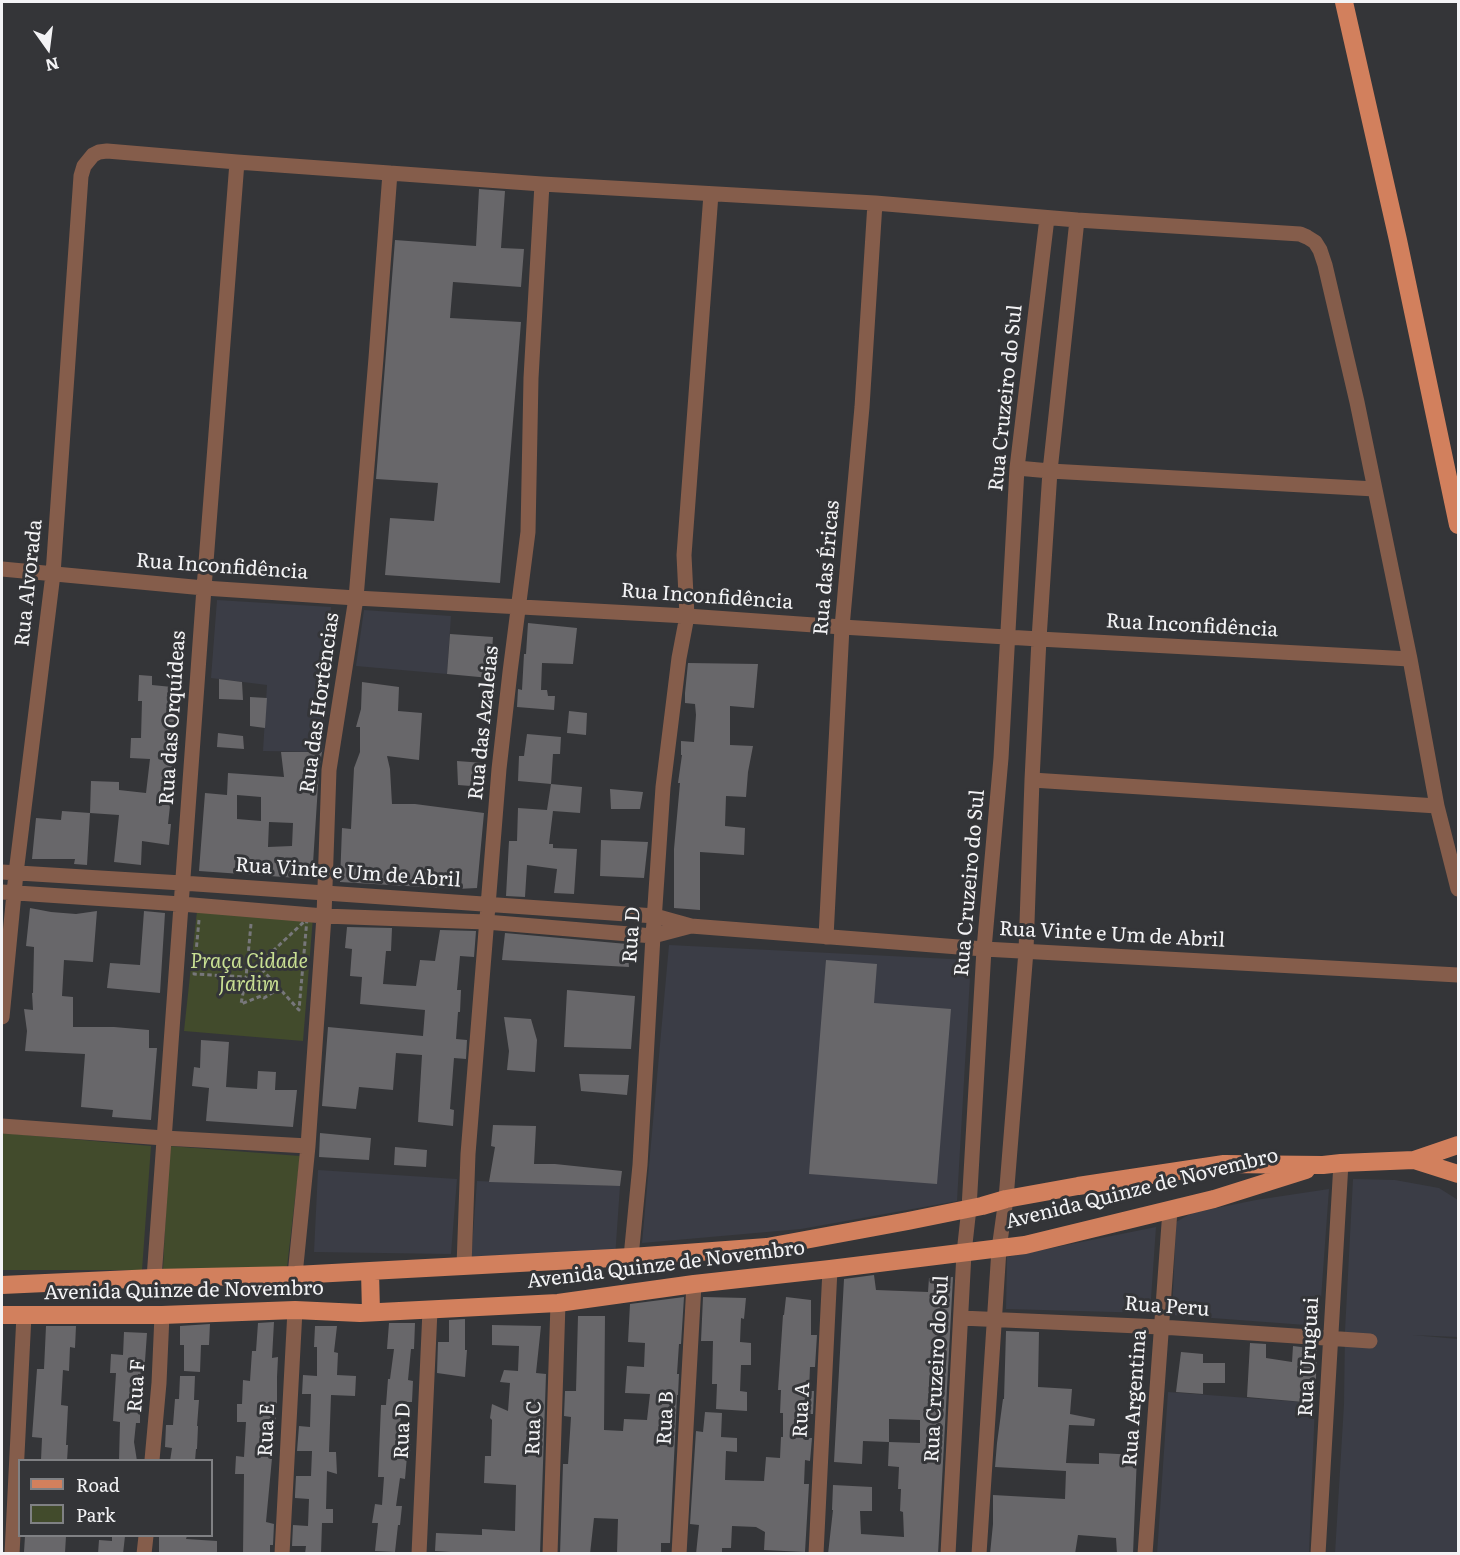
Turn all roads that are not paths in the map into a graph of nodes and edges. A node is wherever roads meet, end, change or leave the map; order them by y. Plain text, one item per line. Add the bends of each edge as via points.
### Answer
1 (1344, 2) edge
2 (237, 162) junction
3 (390, 173) junction
4 (542, 184) junction
5 (711, 194) junction
6 (874, 203) junction
7 (1047, 218) junction
8 (1077, 220) junction
9 (1017, 468) junction
10 (1050, 471) junction
11 (1376, 489) junction
12 (1458, 525) edge
13 (2, 569) edge
14 (53, 574) junction
15 (204, 588) junction
16 (356, 598) junction
17 (519, 608) junction
18 (687, 616) junction
19 (842, 627) junction
20 (1008, 636) junction
21 (1038, 639) junction
22 (1410, 659) junction
23 (1032, 780) junction
24 (1437, 806) junction
25 (9, 873) edge
26 (182, 883) junction
27 (1458, 889) edge
28 (324, 892) junction
29 (8, 893) edge
30 (181, 904) junction
31 (488, 904) junction
32 (324, 916) junction
33 (655, 916) junction
34 (486, 922) junction
35 (691, 926) junction
36 (653, 936) junction
37 (826, 936) junction
38 (984, 949) junction
39 (1026, 951) junction
40 (1458, 975) edge
41 (2, 1017) edge
42 (2, 1126) edge
43 (164, 1138) junction
44 (1458, 1144) edge
45 (308, 1146) junction
46 (1414, 1160) junction
47 (1332, 1164) junction
48 (1458, 1174) edge
49 (1005, 1199) junction
50 (969, 1209) junction
51 (1170, 1210) junction
52 (807, 1240) junction
53 (999, 1249) junction
54 (964, 1253) junction
55 (631, 1257) junction
56 (464, 1266) junction
57 (822, 1270) junction
58 (370, 1271) junction
59 (295, 1275) junction
60 (154, 1278) junction
61 (694, 1284) junction
62 (2, 1285) edge
63 (558, 1303) junction
64 (295, 1310) junction
65 (430, 1310) junction
66 (371, 1312) junction
67 (2, 1315) edge
68 (162, 1315) junction
69 (24, 1316) junction
70 (961, 1318) junction
71 (994, 1320) junction
72 (1161, 1327) junction
73 (1331, 1340) junction
74 (1370, 1341) dead end
75 (153, 1459) edge
76 (146, 1537) edge
77 (12, 1554) edge
78 (144, 1554) edge
79 (282, 1554) edge
80 (419, 1554) edge
81 (550, 1554) edge
82 (679, 1554) edge
83 (816, 1554) edge
84 (948, 1554) edge
85 (979, 1554) edge
86 (1145, 1554) edge
87 (1318, 1554) edge

1 - 12 main road
2 - 3 street
2 - 14 street, Rua Alvorada via 106,151 93,155 84,166
2 - 15 street, Rua das Orquídeas
3 - 4 street
3 - 16 street, Rua das Hortências
4 - 5 street
4 - 17 street, Rua das Azaleias via 531,378 528,532
5 - 6 street
5 - 18 street, Rua D via 684,555
6 - 7 street
6 - 19 street, Rua das Éricas via 862,407
7 - 8 street
7 - 9 street, Rua Cruzeiro do Sul
8 - 10 street
8 - 11 street via 1300,234 1315,242 1325,265
9 - 10 street
9 - 20 street, Rua Cruzeiro do Sul
10 - 11 street
10 - 21 street
11 - 22 street
13 - 14 street, Rua Inconfidência
14 - 15 street, Rua Inconfidência
14 - 25 street, Rua Alvorada
15 - 16 street, Rua Inconfidência
15 - 26 street, Rua das Orquídeas
16 - 17 street, Rua Inconfidência
16 - 28 street, Rua das Hortências via 329,770
17 - 18 street, Rua Inconfidência
17 - 31 street, Rua das Azaleias via 500,758
18 - 19 street, Rua Inconfidência
18 - 33 street, Rua D via 663,786
19 - 20 street, Rua Inconfidência
19 - 37 street, Rua das Éricas
20 - 21 street, Rua Inconfidência
20 - 38 street, Rua Cruzeiro do Sul via 1002,758
21 - 22 street, Rua Inconfidência
21 - 23 street
22 - 24 street
23 - 24 street
23 - 39 street
24 - 27 street
25 - 26 street, Rua Vinte e Um de Abril
25 - 29 street, Rua Alvorada
26 - 28 street, Rua Vinte e Um de Abril
26 - 30 street, Rua das Orquídeas
28 - 31 street, Rua Vinte e Um de Abril
28 - 32 street, Rua das Hortências
29 - 30 street, Rua Vinte e Um de Abril
29 - 41 street, Rua Alvorada
30 - 32 street, Rua Vinte e Um de Abril
30 - 43 street, Rua das Orquídeas
31 - 33 street, Rua Vinte e Um de Abril
31 - 34 street, Rua das Azaleias
32 - 34 street, Rua Vinte e Um de Abril
32 - 45 street, Rua das Hortências
33 - 35 street, Rua Vinte e Um de Abril
33 - 36 street, Rua D
34 - 36 street, Rua Vinte e Um de Abril
34 - 56 street, Rua das Azaleias via 468,1154
35 - 36 street, Rua Vinte e Um de Abril
35 - 37 street, Rua Vinte e Um de Abril
36 - 55 street, Rua D
37 - 38 street, Rua Vinte e Um de Abril
38 - 39 street, Rua Vinte e Um de Abril
38 - 50 street, Rua Cruzeiro do Sul
39 - 40 street, Rua Vinte e Um de Abril
39 - 49 street
42 - 43 street
43 - 45 street
43 - 60 street, Rua das Orquídeas
44 - 46 main road, Avenida Quinze de Novembro
45 - 59 street, Rua das Hortências
46 - 47 main road, Avenida Quinze de Novembro
46 - 48 main road, Avenida Quinze de Novembro
47 - 49 main road, Avenida Quinze de Novembro via 1224,1164
47 - 51 main road, Avenida Quinze de Novembro
47 - 73 street, Rua Uruguai
49 - 50 main road, Avenida Quinze de Novembro
49 - 53 street
50 - 52 main road, Avenida Quinze de Novembro
50 - 54 street, Rua Cruzeiro do Sul
51 - 53 main road, Avenida Quinze de Novembro
51 - 72 street, Rua Argentina
52 - 55 main road, Avenida Quinze de Novembro via 767,1247
52 - 57 main road
53 - 54 main road, Avenida Quinze de Novembro
53 - 71 street
54 - 57 main road, Avenida Quinze de Novembro
54 - 70 street, Rua Cruzeiro do Sul
55 - 56 main road, Avenida Quinze de Novembro
56 - 58 main road, Avenida Quinze de Novembro
57 - 61 main road, Avenida Quinze de Novembro
57 - 83 street, Rua A
58 - 59 main road, Avenida Quinze de Novembro
58 - 66 main road
59 - 60 main road, Avenida Quinze de Novembro
60 - 62 main road, Avenida Quinze de Novembro
61 - 63 main road, Avenida Quinze de Novembro
61 - 82 street, Rua B
63 - 65 main road, Avenida Quinze de Novembro
63 - 81 street, Rua C
64 - 66 main road, Avenida Quinze de Novembro
64 - 68 main road, Avenida Quinze de Novembro
64 - 79 street, Rua E
65 - 66 main road, Avenida Quinze de Novembro
65 - 80 street, Rua D
67 - 69 main road, Avenida Quinze de Novembro
68 - 69 main road, Avenida Quinze de Novembro
68 - 75 street, Rua F
69 - 77 street
70 - 71 street, Rua Peru
70 - 84 street, Rua Cruzeiro do Sul
71 - 72 street, Rua Peru
71 - 85 street
72 - 73 street, Rua Peru
72 - 86 street, Rua Argentina
73 - 74 street, Rua Peru
73 - 87 street, Rua Uruguai
76 - 78 street

